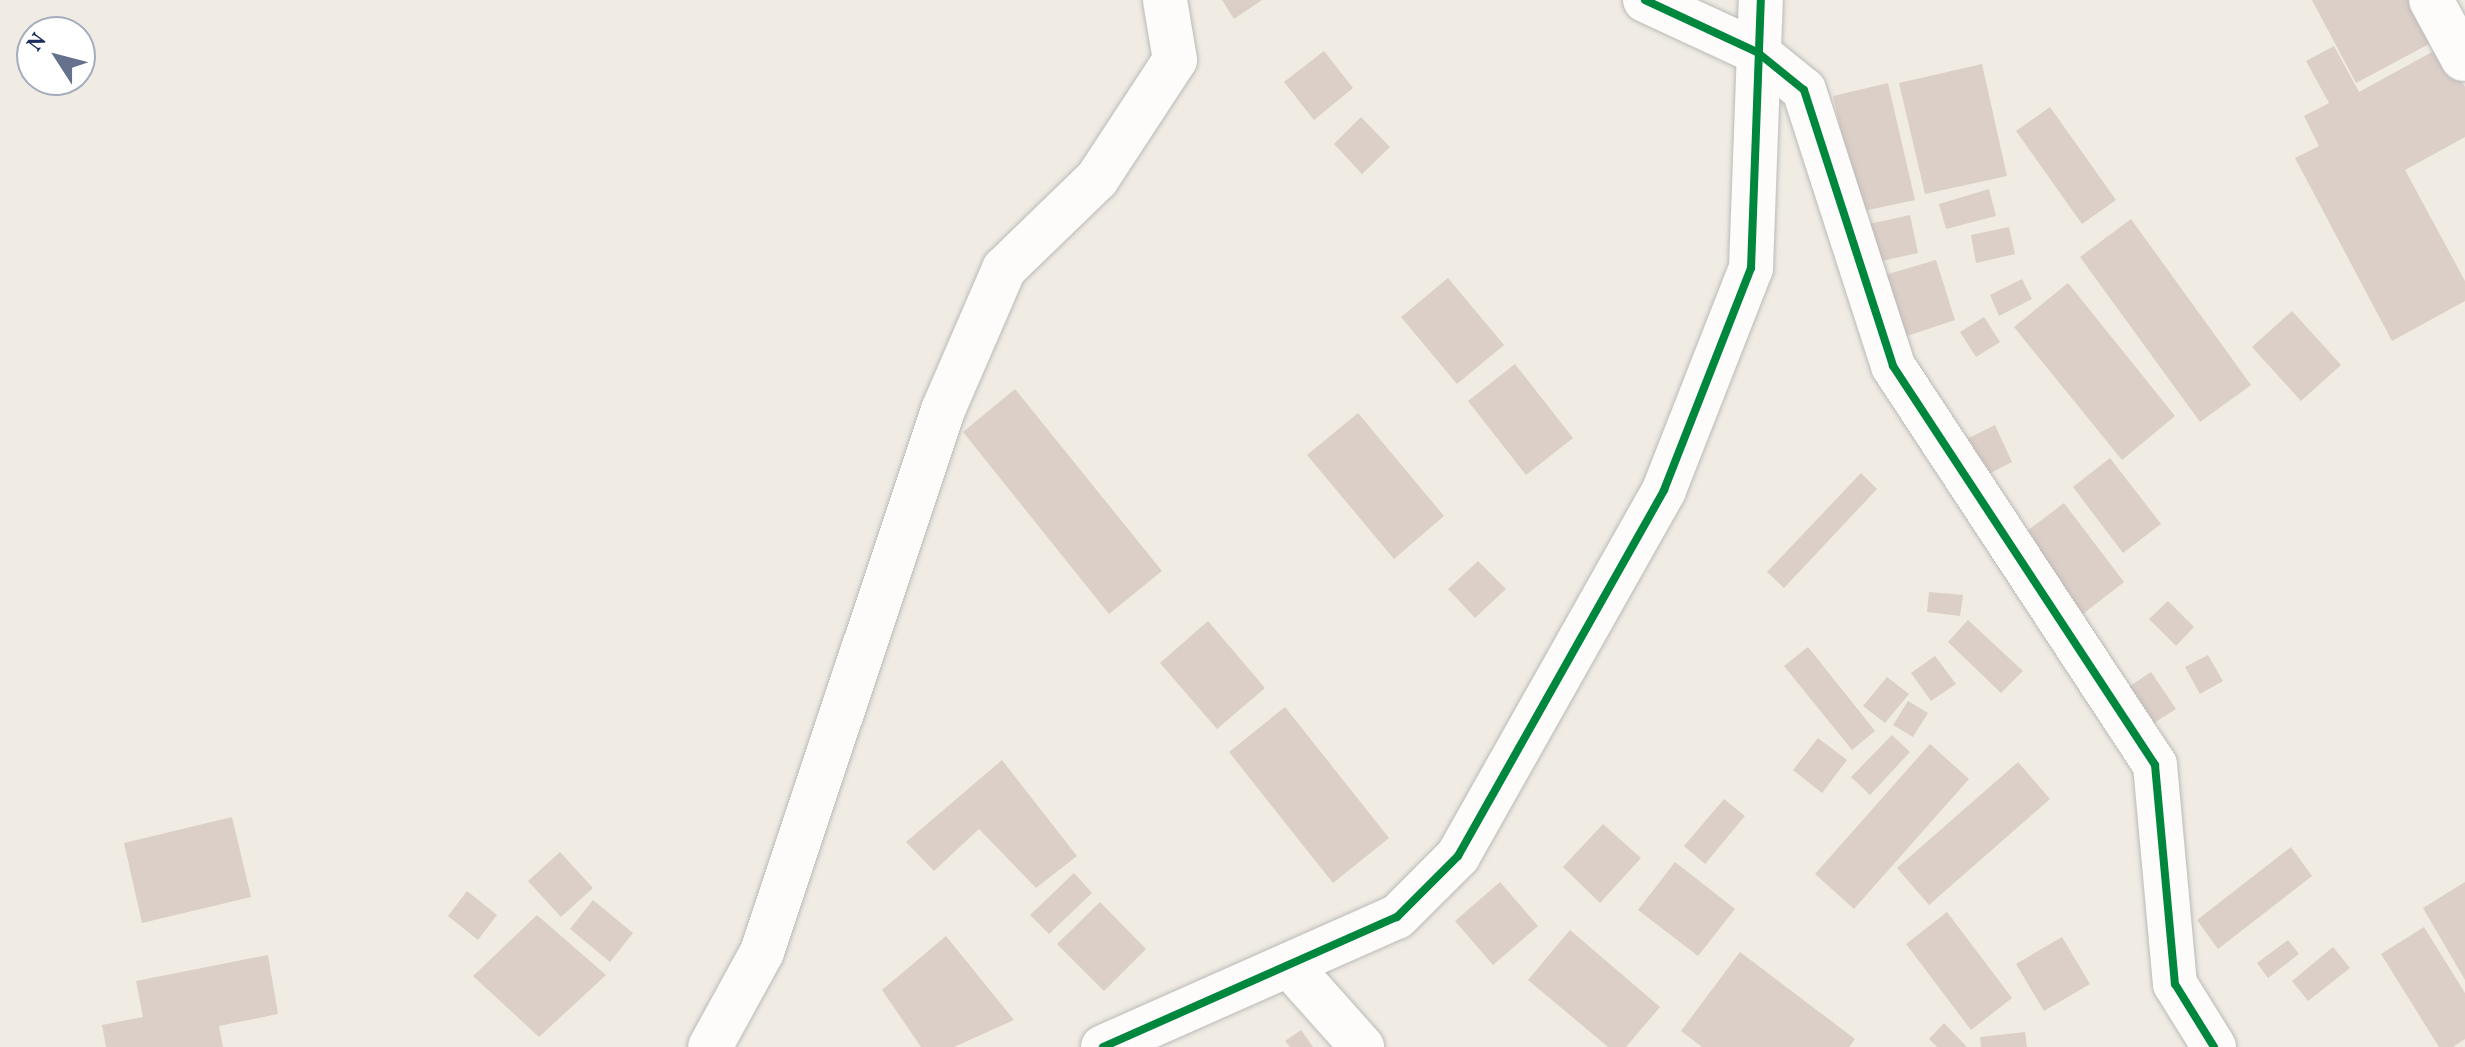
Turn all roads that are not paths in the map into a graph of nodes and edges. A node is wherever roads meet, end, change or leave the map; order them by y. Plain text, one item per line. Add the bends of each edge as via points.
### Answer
1 (1165, 0) edge
2 (1645, 0) edge
3 (1761, 0) edge
4 (2431, 0) edge
5 (1757, 52) junction
6 (2463, 59) dead end
7 (1289, 965) junction
8 (710, 1047) edge
9 (1103, 1047) edge
10 (1362, 1047) edge
11 (2214, 1047) edge

1 - 8 street via 1175,60 1097,179 1004,269 943,410 762,952
2 - 5 street
3 - 5 street
4 - 6 street
5 - 7 street via 1751,268 1664,490 1458,856 1397,917
5 - 11 street via 1804,90 1893,366 2155,765 2175,984
7 - 9 street
7 - 10 street

